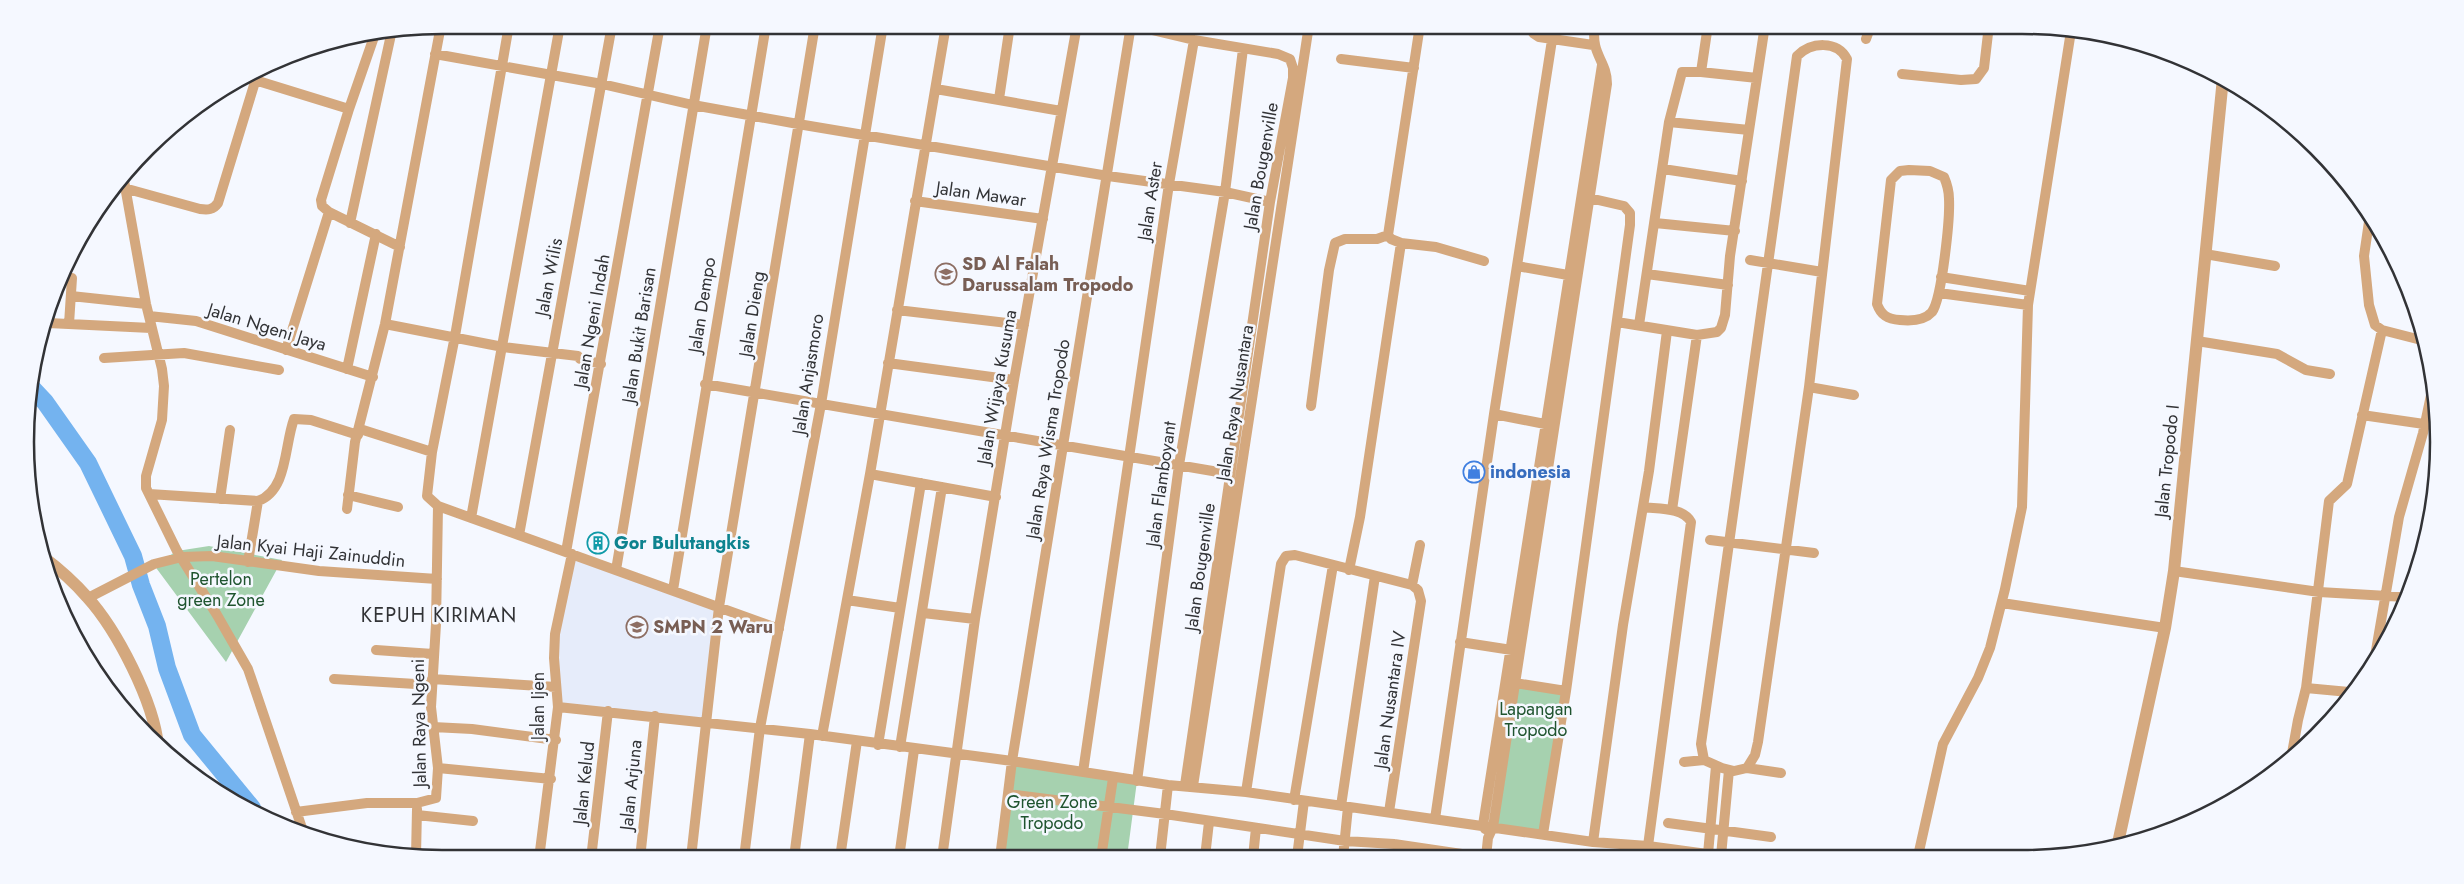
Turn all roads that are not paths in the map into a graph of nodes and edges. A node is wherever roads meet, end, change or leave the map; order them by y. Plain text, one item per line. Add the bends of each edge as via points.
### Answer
1 (439, 34) edge
2 (507, 34) edge
3 (558, 34) edge
4 (610, 34) edge
5 (658, 34) edge
6 (705, 34) edge
7 (764, 34) edge
8 (813, 34) edge
9 (881, 34) edge
10 (945, 34) edge
11 (1009, 34) edge
12 (1075, 34) edge
13 (1130, 34) edge
14 (1176, 34) edge
15 (1308, 34) edge
16 (1419, 34) edge
17 (1534, 34) edge
18 (1594, 34) edge
19 (1707, 34) edge
20 (1764, 34) edge
21 (1867, 34) edge
22 (1988, 34) edge
23 (391, 37) edge
24 (2070, 37) edge
25 (1866, 39) dead end
26 (373, 40) edge
27 (1194, 40) junction
28 (1552, 40) junction
29 (1593, 45) junction
30 (1243, 49) junction
31 (435, 54) junction
32 (1341, 59) dead end
33 (1602, 65) junction
34 (501, 66) junction
35 (1414, 68) junction
36 (1701, 72) junction
37 (1902, 74) dead end
38 (551, 75) junction
39 (259, 77) edge
40 (256, 78) edge
41 (1757, 78) junction
42 (602, 84) junction
43 (2222, 86) edge
44 (936, 89) junction
45 (648, 96) junction
46 (999, 99) junction
47 (693, 106) junction
48 (348, 109) junction
49 (1061, 111) junction
50 (750, 115) junction
51 (1669, 122) junction
52 (798, 124) junction
53 (1750, 130) junction
54 (863, 135) junction
55 (925, 144) junction
56 (1053, 166) junction
57 (1663, 169) junction
58 (1108, 176) junction
59 (1742, 181) junction
60 (1169, 184) junction
61 (124, 188) joint
62 (1224, 192) junction
63 (1580, 196) junction
64 (1591, 198) junction
65 (915, 201) junction
66 (1270, 202) junction
67 (329, 212) junction
68 (1043, 219) junction
69 (350, 223) junction
70 (1655, 223) junction
71 (2368, 226) edge
72 (1735, 231) junction
73 (376, 234) junction
74 (1388, 235) junction
75 (1401, 243) junction
76 (400, 247) junction
77 (2205, 254) junction
78 (1484, 260) dead end
79 (1750, 260) dead end
80 (1768, 262) junction
81 (1517, 266) junction
82 (2275, 266) dead end
83 (1822, 272) junction
84 (1568, 274) junction
85 (1647, 274) junction
86 (72, 278) dead end
87 (1941, 278) junction
88 (1728, 285) junction
89 (2030, 291) junction
90 (1939, 293) junction
91 (71, 296) junction
92 (146, 304) junction
93 (2028, 305) junction
94 (897, 310) junction
95 (149, 316) junction
96 (1616, 322) junction
97 (52, 323) edge
98 (69, 324) junction
99 (385, 324) junction
100 (1024, 325) junction
101 (1639, 325) junction
102 (151, 328) junction
103 (2382, 330) junction
104 (1667, 331) junction
105 (455, 336) junction
106 (1696, 336) junction
107 (2417, 340) edge
108 (2197, 341) junction
109 (503, 347) junction
110 (286, 350) junction
111 (551, 353) junction
112 (159, 354) junction
113 (104, 358) dead end
114 (888, 363) junction
115 (601, 364) junction
116 (347, 369) junction
117 (279, 370) dead end
118 (2330, 374) dead end
119 (374, 377) junction
120 (1014, 380) junction
121 (705, 384) junction
122 (1809, 387) junction
123 (756, 392) junction
124 (1854, 395) dead end
125 (821, 404) junction
126 (1311, 406) dead end
127 (2428, 406) edge
128 (880, 414) junction
129 (1494, 414) junction
130 (2362, 415) junction
131 (2424, 424) junction
132 (1550, 425) junction
133 (230, 430) dead end
134 (359, 432) junction
135 (1005, 435) junction
136 (1064, 445) junction
137 (432, 452) junction
138 (1129, 456) junction
139 (1179, 465) junction
140 (870, 474) junction
141 (1230, 474) junction
142 (921, 483) junction
143 (942, 487) junction
144 (149, 494) junction
145 (348, 495) junction
146 (996, 497) junction
147 (220, 499) junction
148 (258, 501) junction
149 (438, 506) junction
150 (398, 507) dead end
151 (1643, 507) junction
152 (347, 509) dead end
153 (1672, 510) junction
154 (471, 518) junction
155 (519, 535) junction
156 (1710, 540) dead end
157 (1728, 542) junction
158 (1420, 545) dead end
159 (1785, 549) junction
160 (569, 553) junction
161 (1814, 553) dead end
162 (182, 558) junction
163 (248, 562) junction
164 (53, 564) edge
165 (1333, 565) junction
166 (616, 570) junction
167 (1349, 570) junction
168 (2174, 571) junction
169 (1375, 576) junction
170 (437, 579) junction
171 (1412, 584) junction
172 (673, 590) junction
173 (2319, 592) junction
174 (2384, 595) junction
175 (2400, 596) edge
176 (88, 598) junction
177 (847, 600) junction
178 (2002, 603) junction
179 (719, 607) junction
180 (900, 608) junction
181 (923, 613) junction
182 (975, 619) junction
183 (2165, 628) junction
184 (779, 629) junction
185 (1460, 642) junction
186 (2377, 645) edge
187 (376, 650) dead end
188 (1516, 651) junction
189 (433, 654) junction
190 (334, 679) dead end
191 (432, 682) junction
192 (1515, 683) junction
193 (556, 687) junction
194 (2306, 688) junction
195 (1566, 691) junction
196 (2345, 692) edge
197 (558, 706) junction
198 (608, 711) junction
199 (656, 716) junction
200 (706, 722) junction
201 (434, 727) junction
202 (760, 728) junction
203 (156, 733) edge
204 (810, 734) junction
205 (822, 736) junction
206 (556, 740) junction
207 (856, 741) junction
208 (878, 745) junction
209 (2294, 746) edge
210 (900, 747) junction
211 (914, 750) junction
212 (954, 755) junction
213 (1704, 760) junction
214 (1012, 761) junction
215 (1684, 762) dead end
216 (1716, 766) junction
217 (438, 768) junction
218 (1747, 768) junction
219 (1729, 770) junction
220 (1083, 772) junction
221 (1781, 773) dead end
222 (1113, 778) junction
223 (551, 779) junction
224 (1137, 781) junction
225 (1188, 784) junction
226 (1168, 787) junction
227 (1246, 792) junction
228 (1008, 794) junction
229 (1299, 801) junction
230 (417, 803) junction
231 (1108, 807) junction
232 (1344, 807) junction
233 (296, 812) junction
234 (1389, 812) junction
235 (1165, 814) junction
236 (417, 815) junction
237 (1435, 819) junction
238 (473, 821) dead end
239 (1209, 822) junction
240 (1668, 823) dead end
241 (301, 825) edge
242 (1488, 826) junction
243 (1256, 828) junction
244 (1711, 828) junction
245 (1723, 830) junction
246 (1299, 834) junction
247 (1543, 834) junction
248 (1771, 837) dead end
249 (2119, 838) edge
250 (1345, 841) junction
251 (1593, 842) junction
252 (1394, 844) junction
253 (1629, 845) junction
254 (1648, 846) junction
255 (416, 849) edge
256 (540, 850) edge
257 (593, 850) edge
258 (641, 850) edge
259 (692, 850) edge
260 (745, 850) edge
261 (795, 850) edge
262 (841, 850) edge
263 (900, 850) edge
264 (943, 850) edge
265 (1001, 850) edge
266 (1102, 850) edge
267 (1161, 850) edge
268 (1206, 850) edge
269 (1254, 850) edge
270 (1298, 850) edge
271 (1344, 850) edge
272 (1393, 850) edge
273 (1424, 850) edge
274 (1487, 850) edge
275 (1628, 850) edge
276 (1678, 850) edge
277 (1708, 850) edge
278 (1721, 850) edge
279 (1919, 850) edge

1 - 31 street
2 - 34 street
3 - 38 street
4 - 42 street, Jalan Wilis
5 - 45 street, Jalan Ngeni Indah
6 - 47 street, Jalan Bukit Barisan
7 - 50 street, Jalan Dempo
8 - 52 street, Jalan Dieng
9 - 54 street, Jalan Anjasmoro
10 - 44 street
11 - 46 street
12 - 49 street, Jalan Wijaya Kusuma
13 - 58 street, Jalan Raya Wisma Tropodo
14 - 27 street
15 - 225 street, Jalan Raya Nusantara
16 - 35 street
17 - 28 street
18 - 29 street
19 - 36 street
20 - 41 street
21 - 25 street
22 - 37 street via 1980,77 1970,81
23 - 69 street
24 - 89 street
26 - 48 street
27 - 30 street
27 - 60 street, Jalan Aster
28 - 29 street
28 - 81 street
29 - 33 street
30 - 62 street, Jalan Flamboyant
30 - 66 street, Jalan Bougenville via 1278,54 1291,62 1293,78
31 - 34 street
31 - 76 street
32 - 35 street
33 - 63 street
33 - 64 street via 1607,84
34 - 38 street
34 - 105 street
35 - 74 street
36 - 41 street
36 - 51 street via 1682,72
38 - 42 street
38 - 109 street
39 - 48 street
40 - 61 street via 215,207 200,209
41 - 53 street
42 - 45 street
42 - 111 street, Jalan Wilis
43 - 77 street, Jalan Tropodo I
44 - 46 street
44 - 55 street
45 - 47 street
45 - 115 street, Jalan Ngeni Indah
46 - 49 street
47 - 50 street
47 - 166 street, Jalan Bukit Barisan
48 - 67 street via 322,195 322,206
49 - 56 street, Jalan Wijaya Kusuma
50 - 52 street
50 - 121 street, Jalan Dempo
51 - 53 street
51 - 57 street
52 - 54 street
52 - 123 street, Jalan Dieng
53 - 59 street
54 - 55 street
54 - 125 street, Jalan Anjasmoro
55 - 56 street
55 - 65 street
56 - 58 street
56 - 68 street, Jalan Wijaya Kusuma
57 - 59 street
57 - 70 street
58 - 60 street
58 - 136 street, Jalan Raya Wisma Tropodo
59 - 72 street
60 - 62 street
60 - 138 street, Jalan Aster
61 - 92 street
62 - 66 street
62 - 139 street, Jalan Flamboyant
63 - 64 street
63 - 84 street
64 - 96 street via 1624,206 1630,212
64 - 132 street
65 - 68 street, Jalan Mawar
65 - 94 street
66 - 141 street, Jalan Bougenville
67 - 69 street
67 - 110 street
68 - 100 street, Jalan Wijaya Kusuma
69 - 73 street
70 - 72 street
70 - 85 street
71 - 103 street via 2364,256 2366,285 2372,317
72 - 88 street
73 - 76 street
73 - 116 street
74 - 75 street
74 - 126 street via 1335,243
75 - 78 street via 1436,247
75 - 167 street via 1360,517
76 - 99 street
77 - 82 street
77 - 108 street, Jalan Tropodo I
79 - 80 street
80 - 83 street
80 - 83 street via 1797,56 1812,47 1828,45 1844,52 1847,59
80 - 157 street
81 - 84 street
81 - 129 street
83 - 122 street
84 - 132 street
85 - 88 street
85 - 101 street
86 - 91 street
87 - 89 street
87 - 90 street
87 - 90 street via 1948,185 1944,177 1930,172 1900,171 1891,180 1877,304 1880,313 1886,317 1914,320 1932,312
88 - 106 street via 1721,328 1717,332
89 - 93 street
90 - 93 street
91 - 92 street
91 - 98 street
92 - 95 street
93 - 178 street via 2022,507
94 - 100 street
94 - 114 street
95 - 102 street
95 - 110 street, Jalan Ngeni Jaya via 196,322
96 - 101 street
96 - 195 street
97 - 98 street
98 - 102 street
99 - 105 street
99 - 119 street
100 - 120 street, Jalan Wijaya Kusuma
101 - 104 street
102 - 112 street
103 - 107 street
103 - 130 street
104 - 106 street
104 - 151 street
105 - 109 street
105 - 137 street
106 - 153 street
108 - 118 street via 2278,354 2306,370
108 - 168 street, Jalan Tropodo I
109 - 111 street
109 - 154 street
110 - 116 street, Jalan Ngeni Jaya
111 - 115 street via 578,356
111 - 155 street, Jalan Wilis
112 - 113 street
112 - 117 street via 193,354
112 - 144 street via 164,404 146,476
114 - 120 street
114 - 128 street
115 - 160 street, Jalan Ngeni Indah
116 - 119 street, Jalan Ngeni Jaya
119 - 134 street
120 - 135 street, Jalan Wijaya Kusuma
121 - 123 street
121 - 172 street, Jalan Dempo
122 - 124 street
122 - 159 street
123 - 125 street
123 - 179 street, Jalan Dieng
125 - 128 street
125 - 184 street, Jalan Anjasmoro
127 - 131 street
128 - 135 street
128 - 140 street
129 - 132 street
129 - 185 street
130 - 131 street
130 - 173 street via 2347,484 2329,501
131 - 174 street via 2399,518
132 - 188 street
133 - 147 street
134 - 137 street
134 - 145 street
134 - 148 street via 294,419 279,481 271,494
135 - 136 street
135 - 146 street, Jalan Wijaya Kusuma
136 - 138 street
136 - 214 street, Jalan Raya Wisma Tropodo
137 - 149 street via 427,493
138 - 139 street
138 - 220 street, Jalan Aster
139 - 141 street
139 - 224 street, Jalan Flamboyant
140 - 142 street
140 - 177 street
141 - 225 street, Jalan Bougenville
142 - 143 street
142 - 180 street
143 - 146 street
143 - 181 street
144 - 147 street
144 - 162 street
145 - 150 street
145 - 152 street
146 - 182 street, Jalan Wijaya Kusuma
147 - 148 street
148 - 163 street
149 - 154 street
149 - 170 street, Jalan Raya Ngeni
151 - 153 street
151 - 251 street
153 - 254 street via 1689,517 1691,527
154 - 155 street
155 - 160 street
156 - 157 street
157 - 159 street
157 - 213 street via 1701,744
158 - 171 street
159 - 161 street
159 - 218 street via 1758,742
160 - 166 street
160 - 193 street, Jalan Ijen via 555,634
162 - 163 street, Jalan Kyai Haji Zainuddin via 212,556
162 - 176 street, Jalan Kyai Haji Zainuddin via 154,564
162 - 233 street via 248,669
163 - 170 street, Jalan Kyai Haji Zainuddin via 319,571
164 - 176 street
165 - 167 street
165 - 227 street via 1295,555 1282,560
165 - 229 street
166 - 172 street
167 - 169 street
168 - 173 street
168 - 183 street, Jalan Tropodo I
169 - 171 street
169 - 232 street
170 - 189 street, Jalan Raya Ngeni
171 - 234 street, Jalan Nusantara IV via 1420,593 1421,601
172 - 179 street
173 - 174 street
173 - 194 street
174 - 175 street
174 - 186 street
176 - 203 street via 107,623 147,698
177 - 180 street
177 - 205 street
178 - 183 street
178 - 279 street via 1978,678 1943,744
179 - 184 street
179 - 200 street, Jalan Dieng
180 - 208 street
181 - 182 street
181 - 210 street
182 - 212 street, Jalan Wijaya Kusuma
183 - 249 street, Jalan Tropodo I
184 - 202 street, Jalan Anjasmoro
185 - 188 street
185 - 237 street
187 - 189 street
188 - 192 street
188 - 242 street
189 - 191 street, Jalan Raya Ngeni
190 - 191 street
191 - 193 street
191 - 201 street, Jalan Raya Ngeni
192 - 195 street
192 - 242 street
193 - 197 street, Jalan Ijen
194 - 196 street
194 - 209 street
195 - 247 street
197 - 198 street
197 - 206 street, Jalan Ijen
198 - 199 street
198 - 257 street, Jalan Kelud
199 - 200 street
199 - 258 street, Jalan Arjuna
200 - 202 street
200 - 259 street, Jalan Dieng
201 - 206 street
201 - 217 street, Jalan Raya Ngeni
202 - 204 street
202 - 260 street, Jalan Anjasmoro
204 - 205 street
204 - 261 street
205 - 207 street
206 - 223 street, Jalan Ijen
207 - 208 street
207 - 262 street
208 - 210 street
210 - 211 street
211 - 212 street
211 - 263 street
212 - 214 street
212 - 264 street, Jalan Wijaya Kusuma
213 - 215 street
213 - 216 street
214 - 220 street
214 - 228 street, Jalan Raya Wisma Tropodo
216 - 219 street
216 - 244 street
217 - 223 street
217 - 230 street, Jalan Raya Ngeni via 436,798
218 - 219 street
218 - 221 street
219 - 245 street
220 - 222 street
222 - 224 street
222 - 231 street
223 - 256 street, Jalan Ijen
224 - 226 street
225 - 226 street
225 - 227 street
226 - 235 street
227 - 229 street
228 - 231 street
228 - 265 street, Jalan Raya Wisma Tropodo
229 - 232 street
229 - 246 street
230 - 233 street, Jalan Raya Ngeni via 367,803
230 - 236 street
231 - 235 street
231 - 266 street
232 - 234 street
232 - 250 street
233 - 241 street
234 - 237 street
235 - 239 street
235 - 267 street
236 - 238 street
236 - 255 street
237 - 242 street
239 - 243 street
239 - 268 street
240 - 244 street
242 - 247 street
242 - 274 street
243 - 246 street
243 - 269 street
244 - 245 street
244 - 277 street
245 - 248 street
245 - 278 street
246 - 250 street
246 - 270 street
247 - 251 street
250 - 252 street
250 - 271 street
251 - 253 street
252 - 272 street
252 - 273 street
253 - 254 street
253 - 275 street
254 - 276 street

